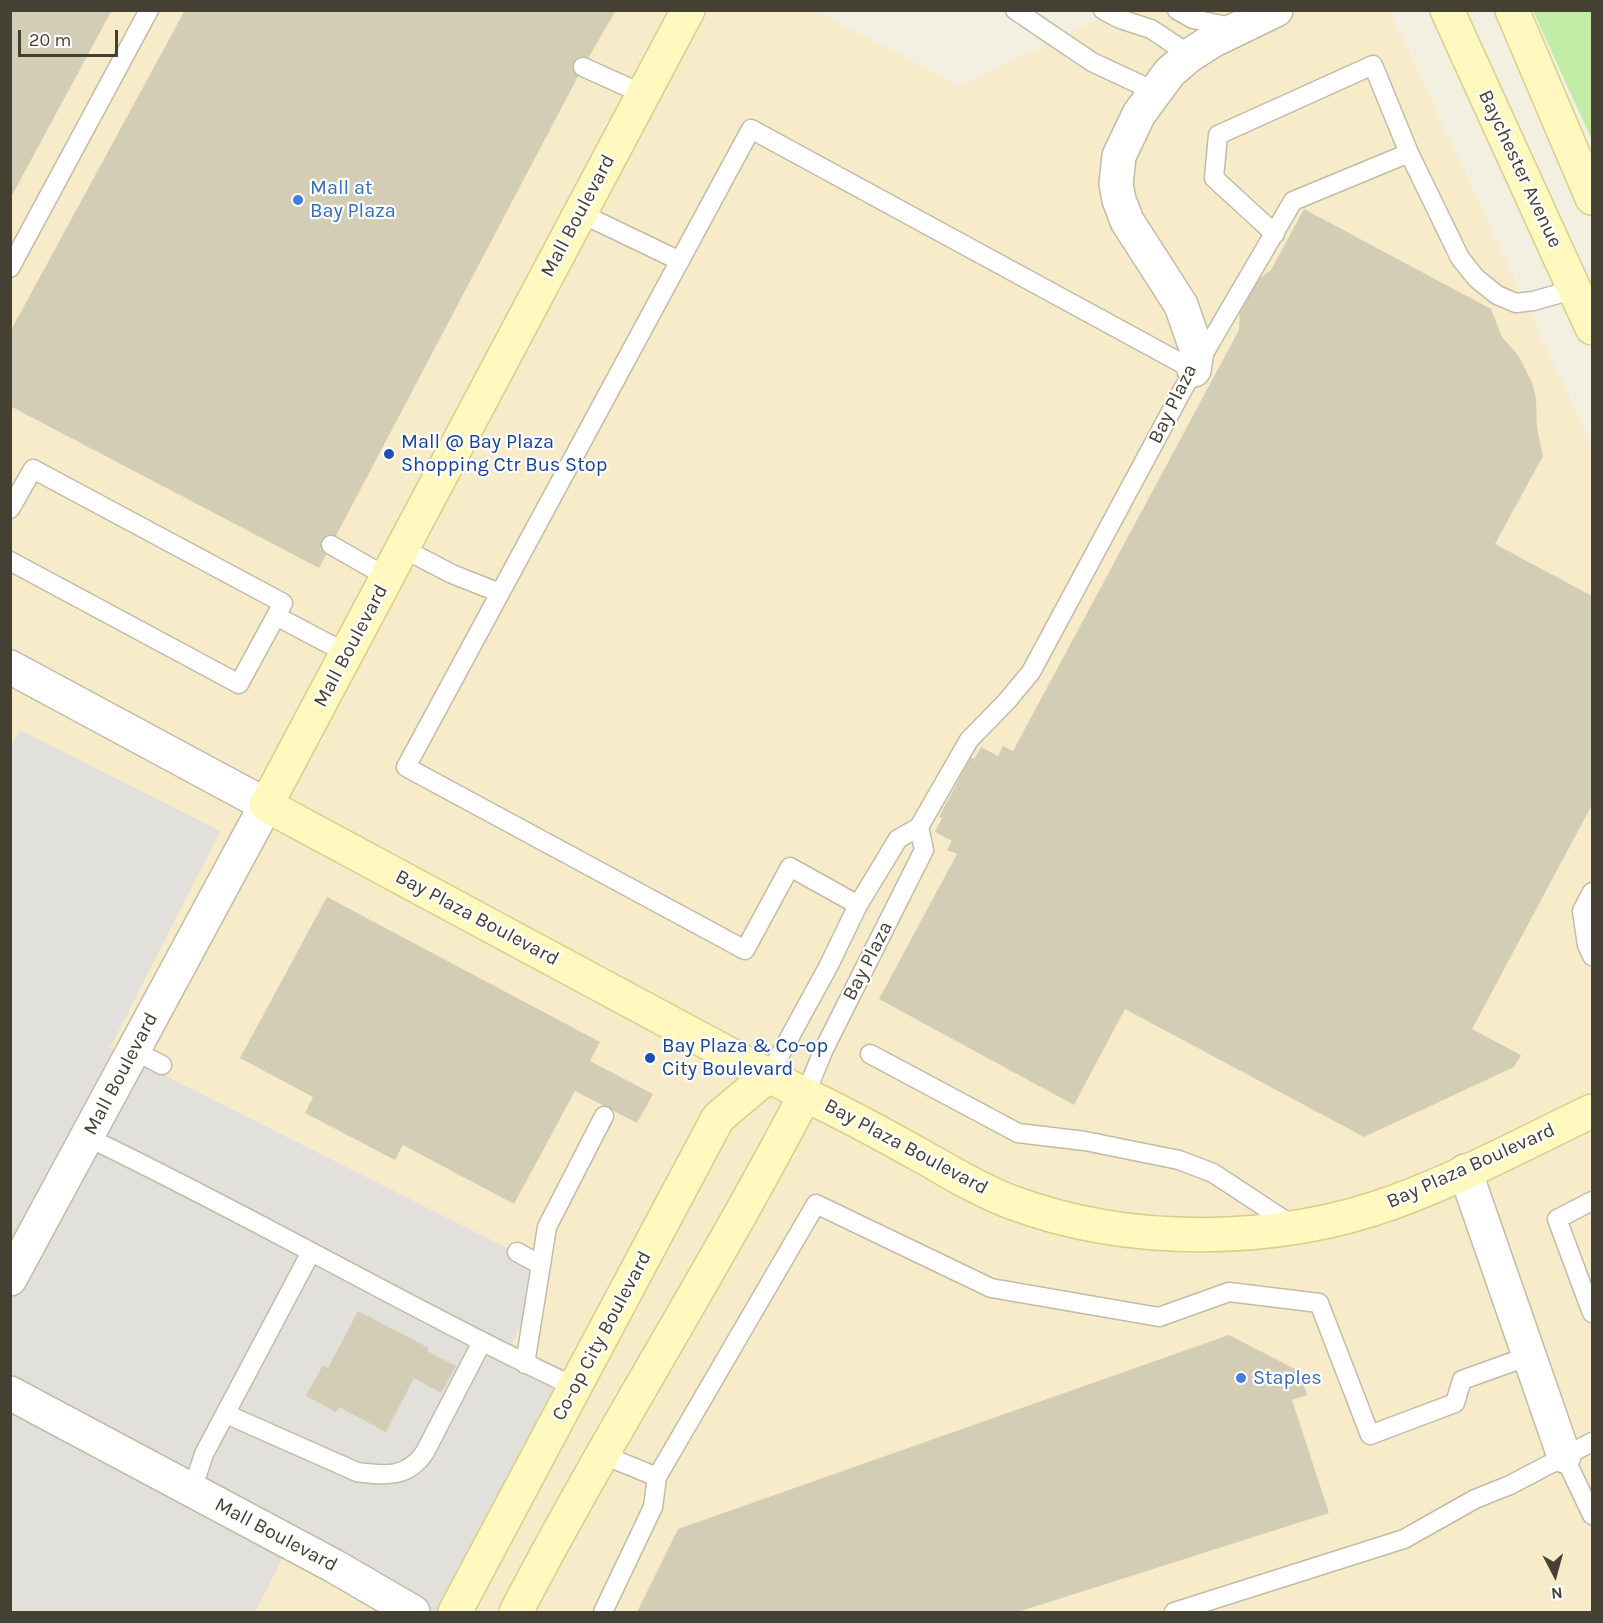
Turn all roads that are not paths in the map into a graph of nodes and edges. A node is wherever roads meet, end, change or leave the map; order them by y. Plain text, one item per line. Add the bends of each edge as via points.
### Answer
1 (149, 10) edge
2 (688, 10) edge
3 (1015, 10) edge
4 (1103, 10) edge
5 (1177, 10) edge
6 (1276, 10) edge
7 (1447, 10) edge
8 (1512, 10) edge
9 (1238, 28) junction
10 (1190, 55) junction
11 (583, 67) dead end
12 (1154, 91) junction
13 (643, 94) junction
14 (1409, 153) junction
15 (1593, 198) edge
16 (580, 213) junction
17 (1275, 234) junction
18 (680, 261) junction
19 (10, 268) edge
20 (1576, 289) junction
21 (1593, 328) edge
22 (1194, 370) junction
23 (10, 509) edge
24 (331, 545) dead end
25 (402, 548) junction
26 (10, 561) edge
27 (387, 577) junction
28 (500, 593) junction
29 (276, 615) junction
30 (346, 653) junction
31 (10, 668) edge
32 (266, 805) junction
33 (919, 827) junction
34 (1593, 892) edge
35 (858, 905) junction
36 (1593, 956) edge
37 (870, 1054) dead end
38 (769, 1075) junction
39 (805, 1095) junction
40 (1593, 1112) edge
41 (604, 1116) dead end
42 (87, 1137) junction
43 (1465, 1171) junction
44 (1593, 1201) edge
45 (1294, 1227) junction
46 (311, 1252) junction
47 (517, 1252) dead end
48 (539, 1264) junction
49 (10, 1280) edge
50 (1593, 1313) edge
51 (482, 1342) junction
52 (1529, 1356) junction
53 (525, 1364) junction
54 (575, 1387) junction
55 (10, 1393) edge
56 (226, 1414) junction
57 (1578, 1449) edge
58 (601, 1454) junction
59 (657, 1477) junction
60 (192, 1490) junction
61 (1593, 1515) edge
62 (413, 1612) edge
63 (454, 1612) edge
64 (516, 1612) edge
65 (603, 1612) edge
66 (1174, 1612) edge

1 - 19 lane
2 - 13 street, Mall Boulevard
3 - 12 lane via 1092,62
4 - 10 lane via 1151,29
5 - 9 lane via 1193,19
6 - 9 street, Bay Plaza
7 - 20 street, Baychester Avenue
8 - 15 street
9 - 10 street, Bay Plaza
10 - 12 street, Bay Plaza
11 - 13 lane
12 - 22 street, Bay Plaza via 1119,156 1116,184 1127,221 1181,305 1197,351
13 - 16 street, Mall Boulevard
14 - 17 lane via 1293,201
14 - 17 lane via 1373,66 1218,135 1214,178
14 - 20 lane via 1460,258 1497,296 1515,303
16 - 18 lane
16 - 25 street, Mall Boulevard
17 - 22 lane
18 - 22 lane via 751,129
18 - 28 lane
20 - 21 street, Baychester Avenue
22 - 33 lane, Bay Plaza via 1031,672 969,740
23 - 29 lane via 33,469 283,603
24 - 27 lane
25 - 27 street, Mall Boulevard
25 - 28 lane
26 - 29 lane via 239,684
27 - 30 street, Mall Boulevard
28 - 35 lane via 406,766 745,950 790,867
29 - 30 lane
30 - 32 street, Mall Boulevard
31 - 32 street, Bay Plaza Boulevard
32 - 38 street, Bay Plaza Boulevard
32 - 42 street, Mall Boulevard via 148,1058
33 - 35 lane, Bay Plaza via 898,839
33 - 39 lane, Bay Plaza via 924,850 824,1049
34 - 36 lane via 1582,911 1587,945
35 - 38 lane, Bay Plaza
37 - 45 lane via 1017,1132 1179,1160 1213,1173
38 - 39 street, Bay Plaza Boulevard
38 - 54 street, Co-op City Boulevard via 718,1118
39 - 45 street, Bay Plaza Boulevard via 1008,1201 1075,1222 1123,1231 1182,1235
39 - 58 street via 691,1303
40 - 43 street, Bay Plaza Boulevard
41 - 48 lane via 547,1227
42 - 46 lane
42 - 49 street, Mall Boulevard
43 - 45 street, Bay Plaza Boulevard via 1392,1203
43 - 52 street
44 - 50 lane via 1557,1219
46 - 51 lane
46 - 56 lane
47 - 48 lane
48 - 53 lane
51 - 53 lane
51 - 56 lane via 425,1452 413,1467 403,1472 357,1472
52 - 57 street
52 - 59 lane via 1462,1380 1455,1403 1370,1435 1319,1303 1229,1292 1159,1317 991,1288 816,1204
53 - 54 lane
54 - 63 street, Co-op City Boulevard
55 - 60 street, Mall Boulevard
56 - 60 lane via 204,1454
57 - 61 lane
57 - 66 lane via 1404,1539
58 - 59 lane
58 - 64 street
59 - 65 lane via 653,1507
60 - 62 street, Mall Boulevard

